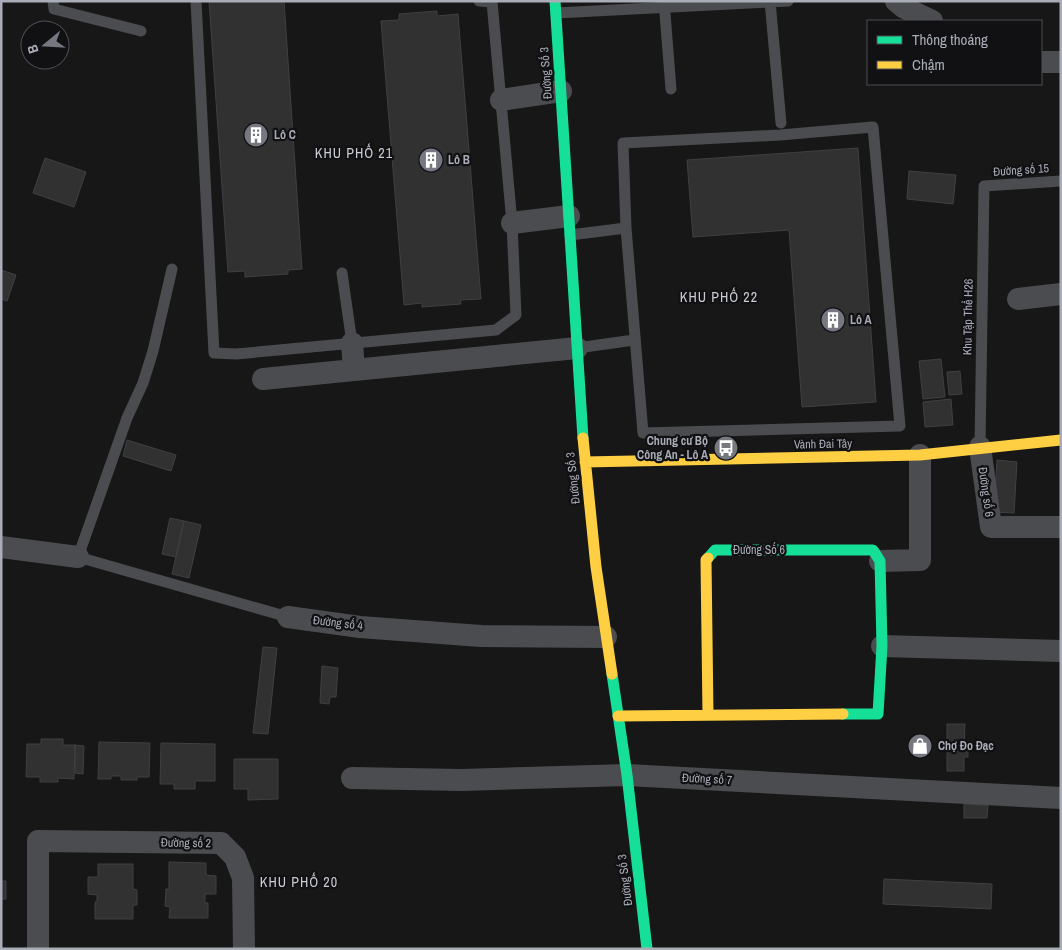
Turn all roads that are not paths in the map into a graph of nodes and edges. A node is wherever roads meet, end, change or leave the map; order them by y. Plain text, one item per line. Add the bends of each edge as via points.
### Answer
1 (53, 1) edge
2 (196, 1) edge
3 (479, 1) edge
4 (788, 1) edge
5 (896, 1) edge
6 (770, 2) edge
7 (665, 5) edge
8 (555, 7) edge
9 (930, 20) edge
10 (141, 31) dead end
11 (1042, 62) edge
12 (1061, 62) edge
13 (671, 89) dead end
14 (561, 91) junction
15 (501, 100) junction
16 (781, 123) dead end
17 (1061, 181) edge
18 (984, 186) joint
19 (512, 223) junction
20 (570, 225) junction
21 (626, 228) junction
22 (172, 269) dead end
23 (342, 273) dead end
24 (1061, 294) edge
25 (1018, 299) dead end
26 (634, 340) junction
27 (352, 343) junction
28 (578, 348) junction
29 (354, 370) junction
30 (263, 379) dead end
31 (1061, 440) edge
32 (980, 447) junction
33 (920, 455) junction
34 (585, 462) junction
35 (1061, 527) edge
36 (1, 547) edge
37 (78, 557) junction
38 (880, 561) junction
39 (288, 617) joint
40 (606, 637) junction
41 (882, 646) junction
42 (1061, 651) edge
43 (708, 715) junction
44 (618, 716) junction
45 (627, 775) junction
46 (352, 778) dead end
47 (1061, 798) edge
48 (38, 949) edge
49 (244, 949) edge
50 (647, 949) edge

1 - 10 lane via 54,9
2 - 27 lane via 214,353 236,354
3 - 15 lane via 492,2
4 - 6 lane
5 - 9 street
6 - 7 lane
6 - 16 lane
7 - 8 lane
7 - 13 lane
8 - 14 street, Đường Số 3
11 - 12 street
14 - 15 street
14 - 20 street, Đường Số 3
15 - 19 lane
17 - 18 lane, Đường số 15
18 - 32 lane, Khu Tập Thể H26
19 - 20 street
19 - 27 lane via 516,315 496,330
20 - 21 lane
20 - 28 street, Đường Số 3
21 - 26 lane
21 - 26 lane via 623,143 873,127 900,426 643,433
22 - 37 lane via 153,351
23 - 27 lane
24 - 25 street
26 - 28 lane
27 - 29 street
28 - 29 street
28 - 34 street, Đường Số 3
29 - 30 street
31 - 32 street, Vành Đai Tây
32 - 33 street, Vành Đai Tây
32 - 35 street, Đường số 6 via 991,527
33 - 34 street, Vành Đai Tây
33 - 38 street via 920,560
34 - 40 street, Đường Số 3
36 - 37 street
37 - 39 lane, Đường số 4
38 - 41 street
38 - 43 street, Đường Số 6 via 873,550 714,550 706,560
39 - 40 street, Đường số 4 via 360,627 481,636
40 - 44 street, Đường Số 3
41 - 42 street
41 - 43 street via 878,714
43 - 44 street
44 - 45 street, Đường Số 3
45 - 46 street, Đường số 7 via 462,780
45 - 47 street, Đường số 7
45 - 50 street, Đường Số 3
48 - 49 street, Đường số 2 via 38,841 220,843 235,857 243,878

